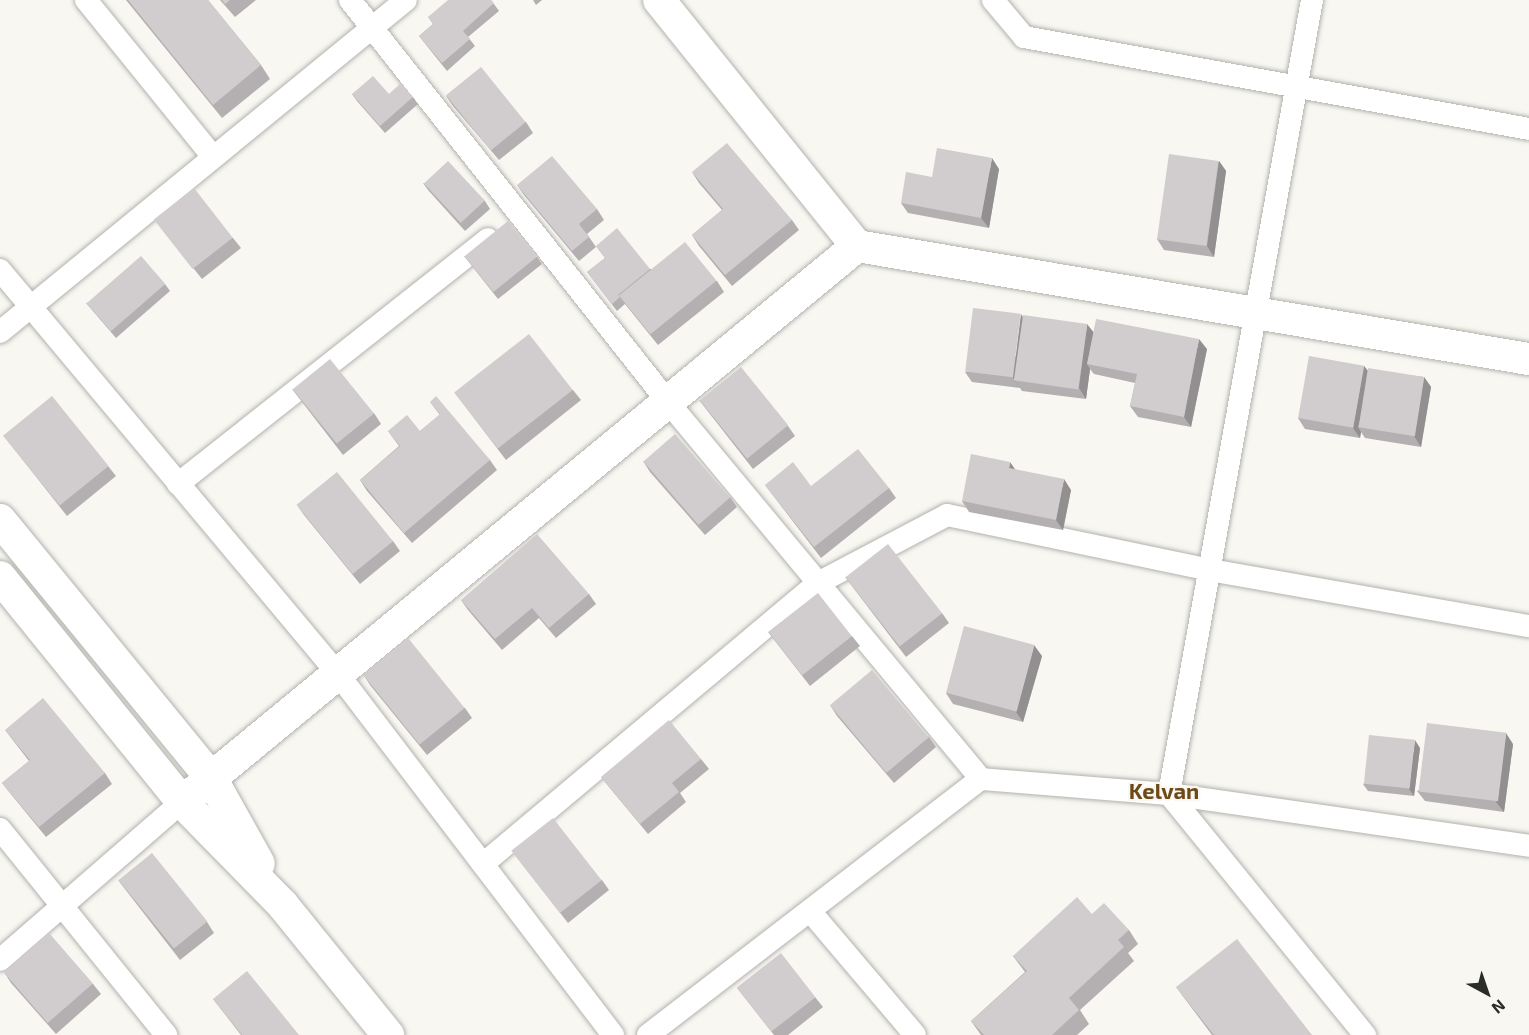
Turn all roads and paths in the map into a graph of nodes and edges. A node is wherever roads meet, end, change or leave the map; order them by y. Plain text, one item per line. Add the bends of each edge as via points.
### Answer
1 (86, 0) edge
2 (350, 0) edge
3 (406, 0) edge
4 (659, 0) edge
5 (993, 0) edge
6 (1312, 0) edge
7 (372, 27) junction
8 (1297, 84) junction
9 (1529, 129) edge
10 (213, 158) junction
11 (520, 214) junction
12 (857, 246) junction
13 (0, 270) edge
14 (30, 307) junction
15 (1258, 314) junction
16 (0, 332) edge
17 (1529, 359) edge
18 (668, 402) junction
19 (178, 484) junction
20 (0, 520) edge
21 (1210, 570) junction
22 (0, 577) edge
23 (818, 583) junction
24 (1529, 626) edge
25 (338, 674) junction
26 (211, 778) junction
27 (981, 779) junction
28 (1170, 794) junction
29 (182, 801) junction
30 (0, 829) edge
31 (1529, 846) edge
32 (483, 864) junction
33 (282, 904) junction
34 (62, 906) junction
35 (810, 910) junction
36 (0, 960) edge
37 (166, 1035) edge
38 (388, 1035) edge
39 (613, 1035) edge
40 (648, 1035) edge
41 (915, 1035) edge
42 (1365, 1035) edge

1 - 10 street
2 - 7 street
3 - 7 street
4 - 12 street
5 - 8 street via 1024,37
6 - 8 street
7 - 10 street
7 - 11 street
8 - 9 street
8 - 15 street
10 - 14 street
11 - 18 street
11 - 19 street
12 - 15 street
12 - 18 street
13 - 14 street
14 - 16 street
14 - 19 street
15 - 17 street
15 - 21 street
18 - 23 street
18 - 25 street
19 - 25 street
20 - 26 street
21 - 23 street via 947,515
21 - 24 street
21 - 28 street
22 - 29 street
23 - 27 street
23 - 32 street
25 - 26 street
25 - 32 street
26 - 29 street
26 - 33 street
27 - 28 street
27 - 35 street
28 - 31 street
28 - 42 street
29 - 33 street
29 - 34 street
30 - 34 street
32 - 39 street
33 - 38 street
34 - 36 street
34 - 37 street
35 - 40 street
35 - 41 street

